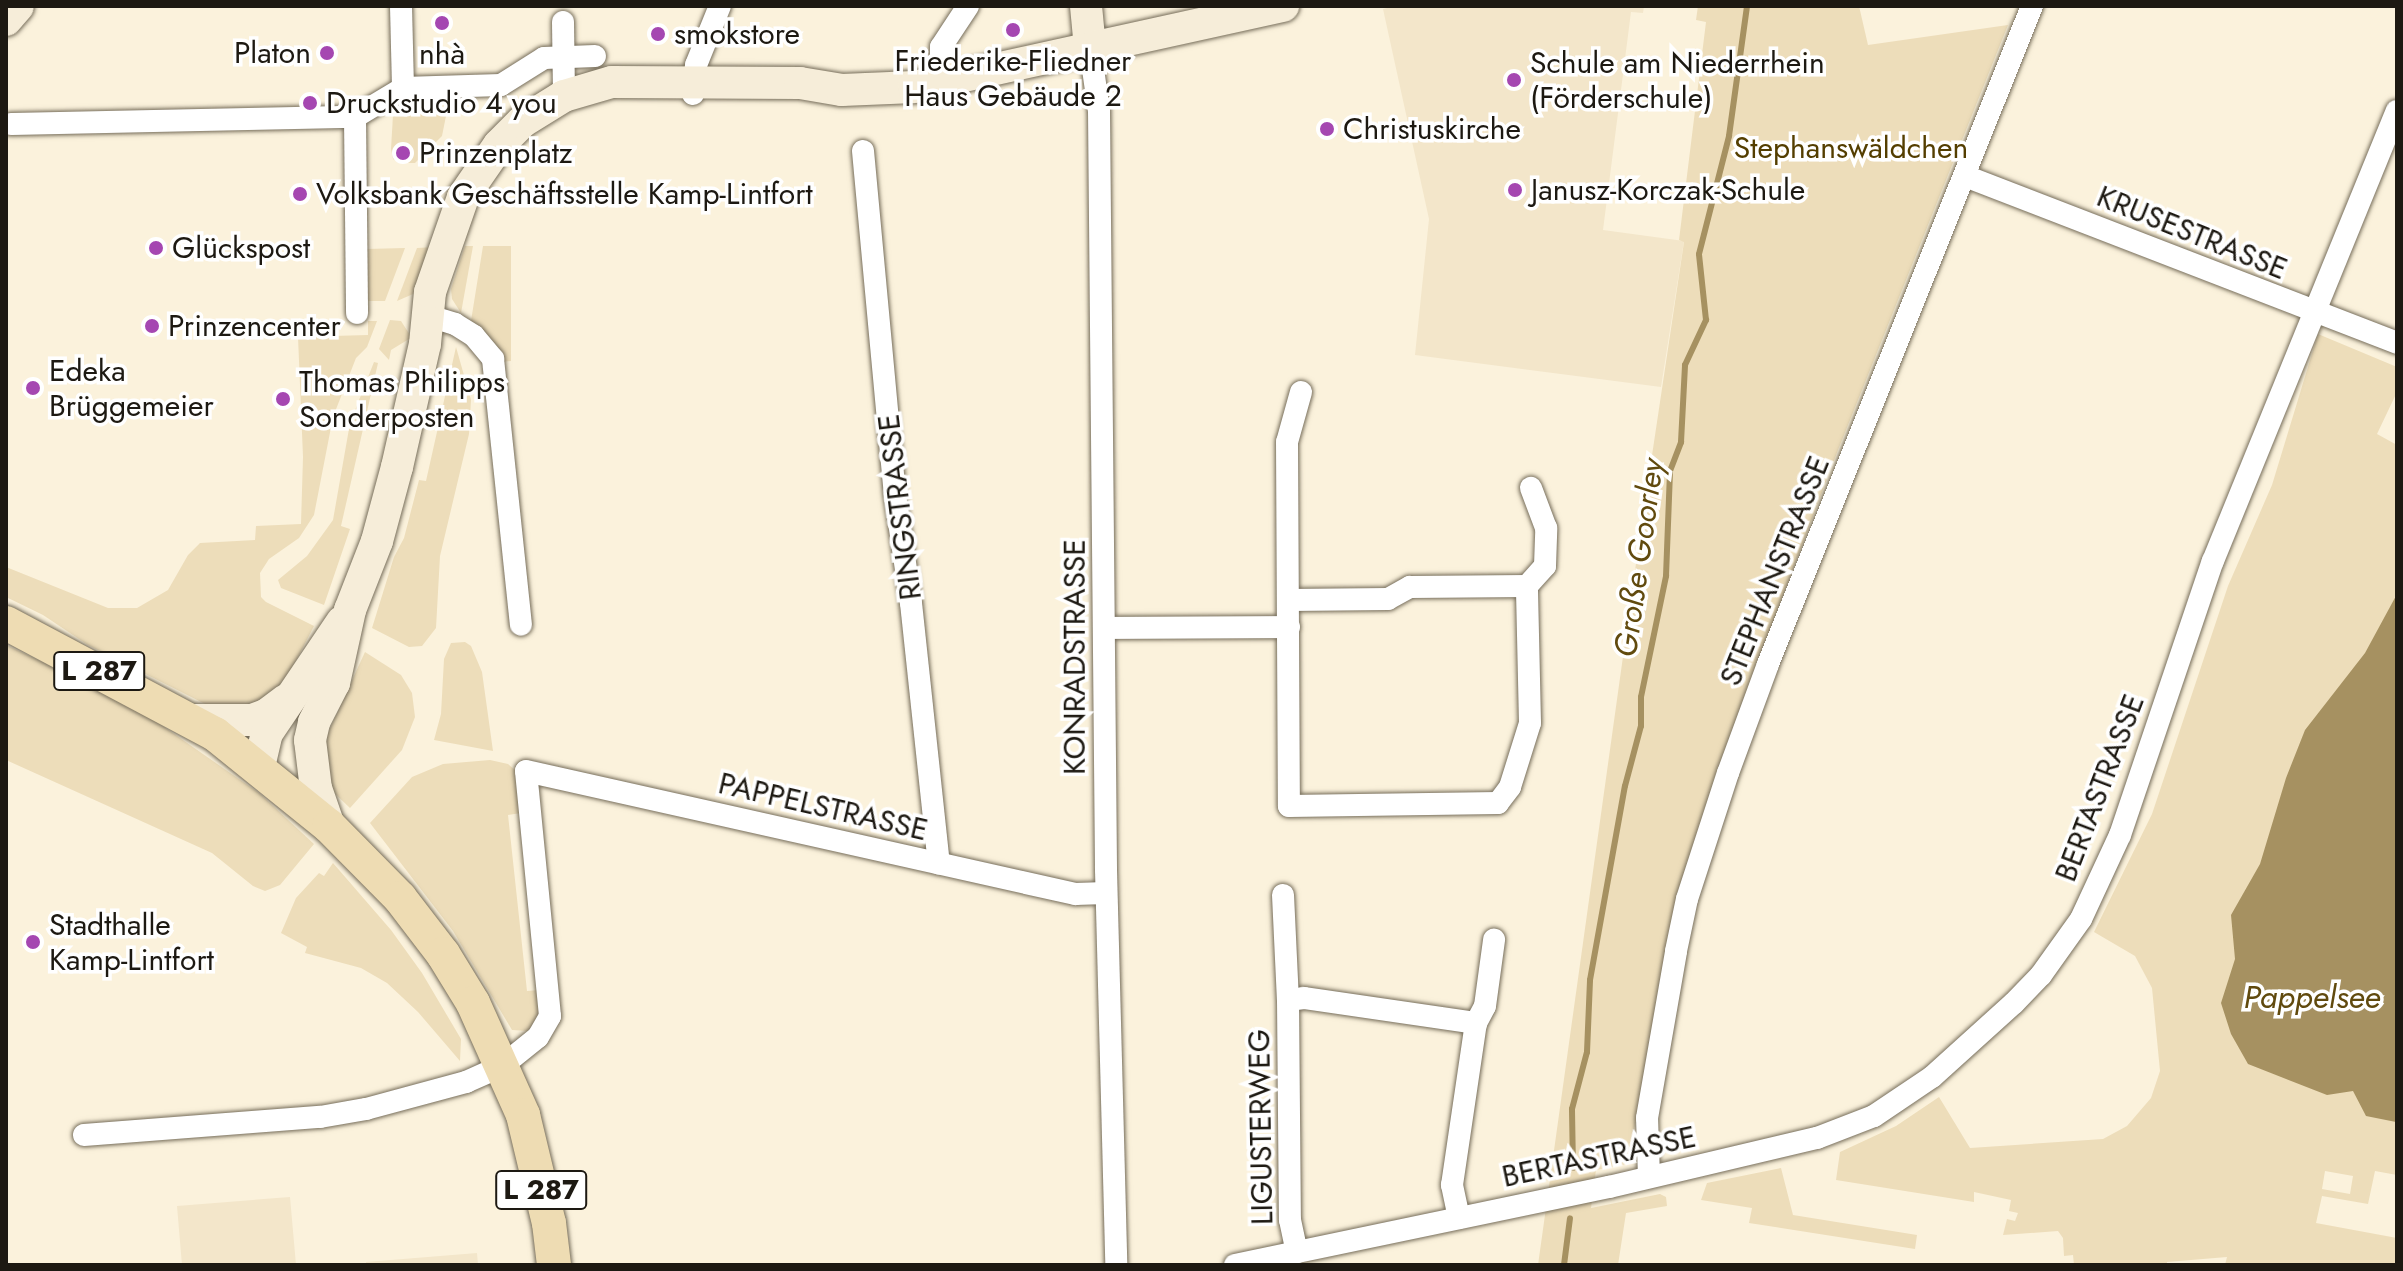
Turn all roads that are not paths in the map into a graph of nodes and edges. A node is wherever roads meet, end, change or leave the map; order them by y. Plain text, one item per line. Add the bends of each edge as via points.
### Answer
1 (18, 6) edge
2 (401, 6) edge
3 (720, 6) edge
4 (968, 6) edge
5 (1086, 6) edge
6 (1283, 6) edge
7 (2032, 6) edge
8 (6, 20) edge
9 (563, 22) dead end
10 (1090, 48) junction
11 (595, 56) dead end
12 (565, 57) junction
13 (941, 82) junction
14 (693, 87) junction
15 (403, 88) junction
16 (561, 104) junction
17 (2397, 111) edge
18 (355, 117) junction
19 (11, 124) dead end
20 (863, 151) dead end
21 (1965, 176) junction
22 (357, 313) dead end
23 (2314, 314) junction
24 (429, 316) junction
25 (2397, 343) edge
26 (1301, 392) dead end
27 (1531, 488) dead end
28 (1527, 586) junction
29 (1289, 600) junction
30 (350, 610) junction
31 (6, 623) edge
32 (521, 625) dead end
33 (1289, 627) junction
34 (1106, 628) junction
35 (292, 695) junction
36 (192, 720) junction
37 (314, 722) junction
38 (259, 767) junction
39 (329, 826) junction
40 (939, 864) junction
41 (1106, 893) junction
42 (1283, 895) dead end
43 (1494, 940) dead end
44 (1288, 1000) junction
45 (1476, 1023) junction
46 (502, 1066) junction
47 (84, 1135) dead end
48 (1649, 1177) junction
49 (1459, 1218) junction
50 (1297, 1252) junction
51 (1274, 1261) edge
52 (554, 1265) edge
53 (1116, 1265) edge
54 (1235, 1265) edge

1 - 8 main road
2 - 15 street
3 - 14 street
4 - 13 street via 941,47
5 - 10 main road
6 - 10 main road
7 - 21 street, STEPHANSTRASSE
9 - 12 street
10 - 13 main road
10 - 34 street, KONRADSTRASSE via 1099,111
11 - 12 street
12 - 15 street via 544,58 501,85
12 - 16 street
13 - 14 main road via 842,90 800,83
14 - 16 main road via 612,82
15 - 18 street
16 - 24 main road via 522,122 473,181 439,258
17 - 23 street, BERTASTRASSE
18 - 19 street
18 - 22 street
20 - 40 street, RINGSTRASSE via 895,495
21 - 23 street, KRUSESTRASSE
21 - 48 street, STEPHANSTRASSE via 1768,664 1692,885 1647,1118
23 - 25 street, KRUSESTRASSE
23 - 48 street, BERTASTRASSE via 2213,561 2120,835 2081,919 2041,975 1943,1068 1874,1116 1801,1143
24 - 30 main road via 381,526
24 - 32 street via 474,336 493,359
26 - 29 street via 1287,442
27 - 28 street via 1546,528 1545,566
28 - 29 street via 1410,587 1388,599
28 - 33 street via 1530,723 1510,787 1498,803 1289,806
29 - 33 street
30 - 35 main road
30 - 37 main road via 334,683
31 - 36 main road, L 287
33 - 34 street
34 - 41 street, KONRADSTRASSE
35 - 36 main road via 252,720
35 - 38 main road via 267,733
36 - 38 main road, L 287
37 - 38 main road via 285,751
37 - 39 main road via 310,761
38 - 39 main road, L 287
39 - 46 main road, L 287 via 400,898 443,954
40 - 41 street, PAPPELSTRASSE via 1075,894
40 - 46 street, PAPPELSTRASSE via 526,771 550,1016 538,1037
41 - 53 street, KONRADSTRASSE
42 - 44 street, LIGUSTERWEG
43 - 45 street via 1485,1006
44 - 45 street, LIGUSTERWEG
44 - 50 street, LIGUSTERWEG via 1290,1220
45 - 49 street via 1452,1185
46 - 47 street via 466,1082 320,1117
46 - 52 main road, L 287 via 527,1129
48 - 49 street, BERTASTRASSE
49 - 50 street, BERTASTRASSE
50 - 51 street, BERTASTRASSE
51 - 54 street, BERTASTRASSE

